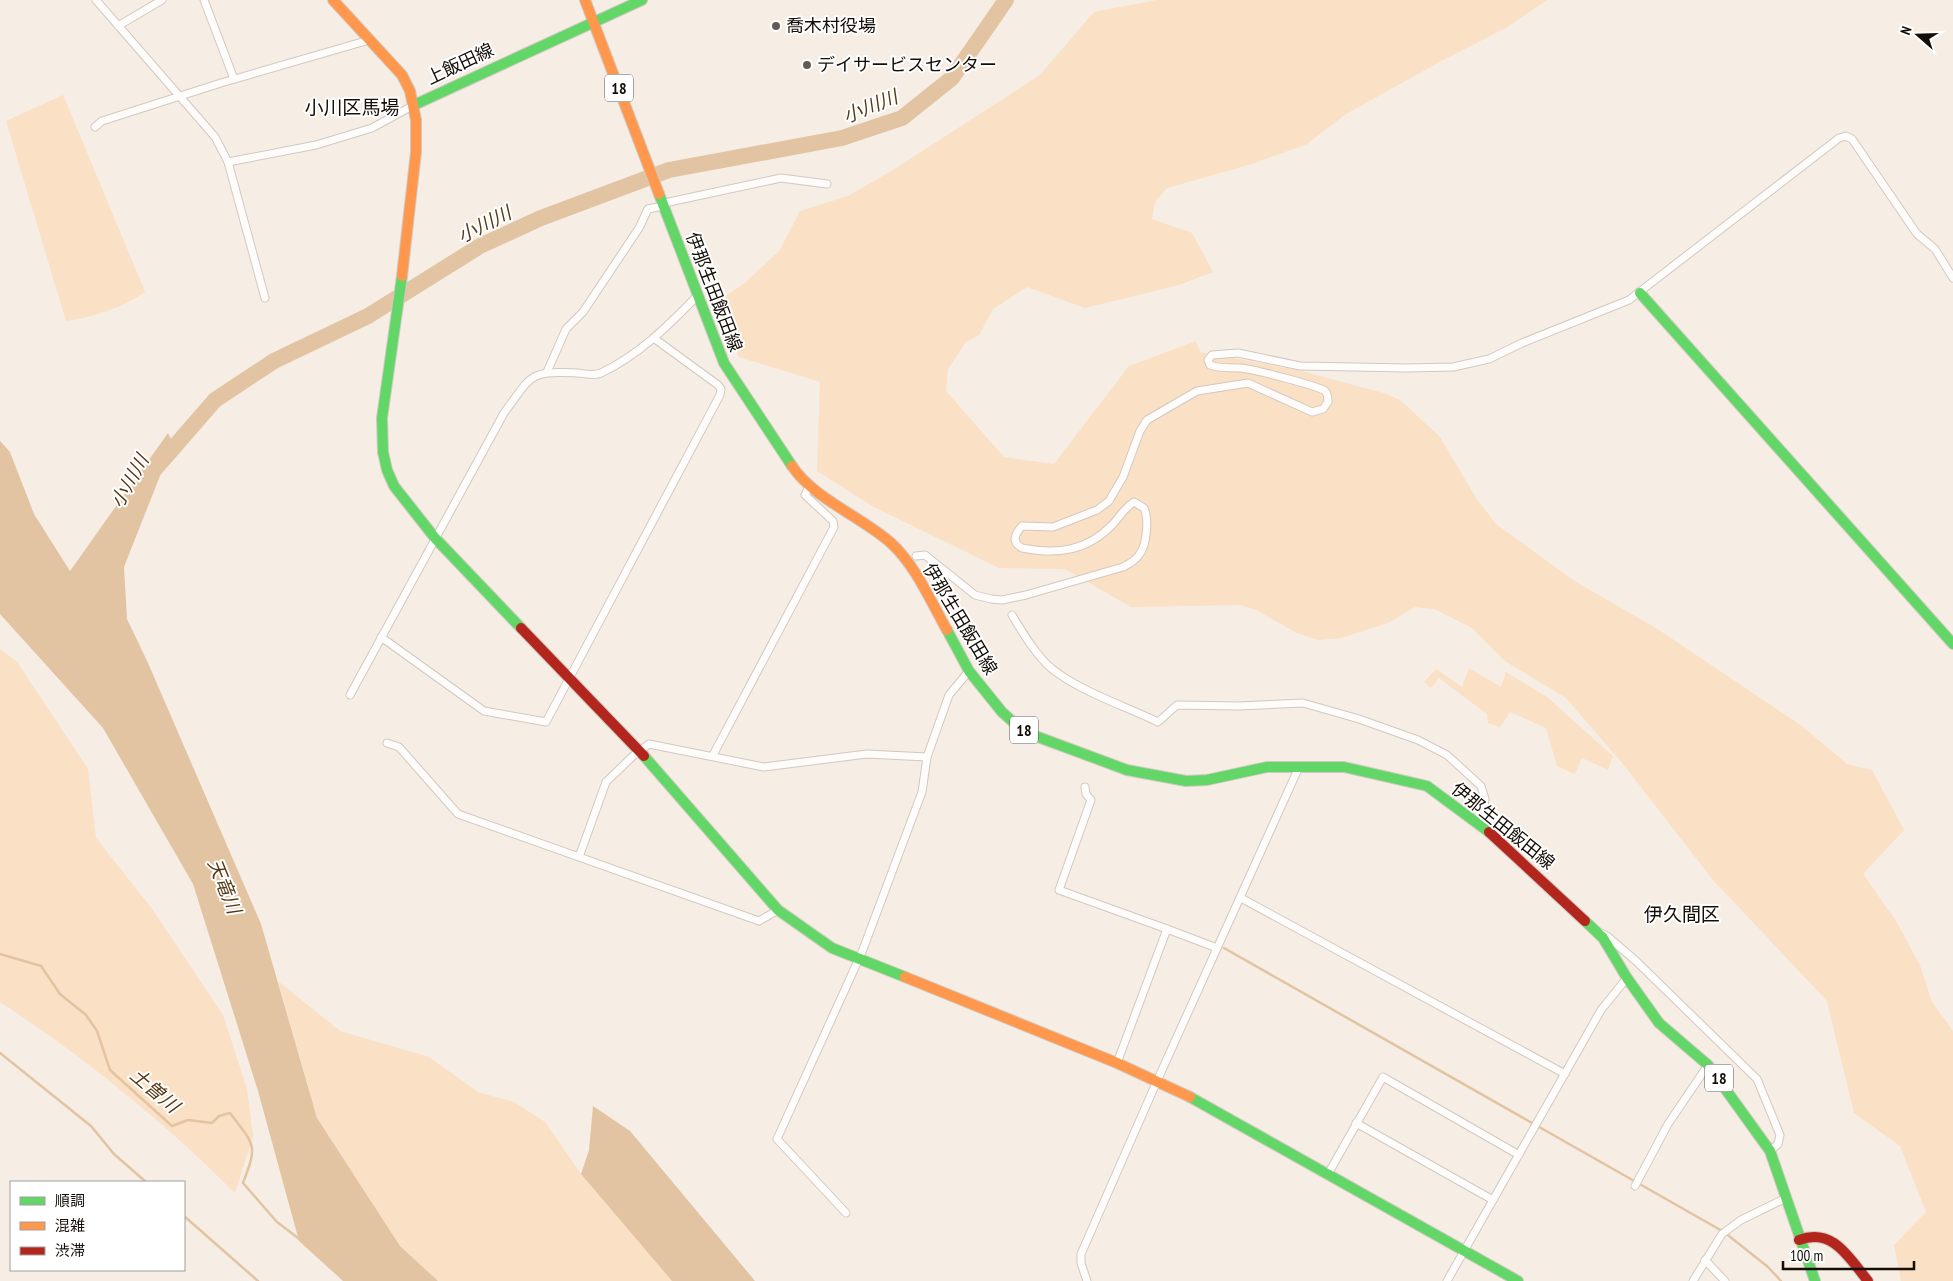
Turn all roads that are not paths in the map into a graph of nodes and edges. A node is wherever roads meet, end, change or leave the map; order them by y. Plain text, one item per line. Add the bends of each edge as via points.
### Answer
1 (96, 0) edge
2 (162, 0) edge
3 (204, 0) edge
4 (333, 0) edge
5 (585, 0) edge
6 (642, 0) edge
7 (593, 20) junction
8 (118, 26) junction
9 (370, 40) junction
10 (234, 79) junction
11 (182, 97) junction
12 (414, 105) junction
13 (95, 127) dead end
14 (228, 162) junction
15 (827, 184) dead end
16 (664, 203) junction
17 (1953, 278) edge
18 (1640, 293) junction
19 (697, 296) junction
20 (265, 298) dead end
21 (655, 339) junction
22 (548, 372) junction
23 (810, 485) junction
24 (435, 538) junction
25 (916, 556) dead end
26 (1012, 615) dead end
27 (381, 636) junction
28 (1953, 644) edge
29 (969, 671) junction
30 (570, 680) junction
31 (350, 695) dead end
32 (387, 743) dead end
33 (639, 751) junction
34 (713, 755) junction
35 (927, 757) junction
36 (1300, 767) junction
37 (1085, 787) dead end
38 (1482, 825) junction
39 (579, 857) junction
40 (1241, 898) junction
41 (778, 910) junction
42 (1167, 930) junction
43 (1596, 932) junction
44 (1217, 948) junction
45 (859, 958) junction
46 (1627, 978) junction
47 (1117, 1063) junction
48 (1708, 1064) junction
49 (1566, 1074) junction
50 (1157, 1081) junction
51 (1356, 1123) junction
52 (1770, 1151) junction
53 (1520, 1155) junction
54 (1328, 1174) junction
55 (1636, 1183) dead end
56 (1786, 1198) junction
57 (1493, 1200) junction
58 (846, 1213) dead end
59 (1799, 1240) junction
60 (1464, 1250) junction
61 (1705, 1260) junction
62 (1088, 1281) edge
63 (1447, 1281) edge
64 (1518, 1281) edge
65 (1693, 1281) edge
66 (1725, 1281) edge
67 (1815, 1281) edge
68 (1868, 1281) edge

1 - 8 street
2 - 8 street
3 - 10 street
4 - 9 street, 上飯田線
5 - 7 street, 伊那生田飯田線 / 18
6 - 7 street, 上飯田線
7 - 12 street, 上飯田線
7 - 16 street, 伊那生田飯田線 / 18
8 - 11 street
9 - 10 street
9 - 12 street, 上飯田線 via 399,71
10 - 11 street
11 - 13 street via 102,121
11 - 14 street via 215,137
12 - 14 street via 363,131 316,145
12 - 24 street via 416,152 382,418 383,452 394,486
14 - 20 street
15 - 16 street via 781,178
16 - 19 street, 伊那生田飯田線 / 18
16 - 22 street via 648,209 639,228 583,312 566,329
17 - 18 street via 1935,250 1917,234 1852,139 1846,136 1839,138
18 - 25 street via 1489,359 1453,367 1300,366 1238,353 1212,355 1208,360 1216,368 1243,368 1306,384 1324,390 1328,394 1328,402 1323,409 1312,412 1248,383 1197,391 1147,420 1123,477 1109,500 1097,510 1053,527 1022,526 1014,540 1017,546 1039,552 1077,549 1102,536 1134,502 1144,508 1147,515 1141,553 1134,561 1102,574 1002,600 975,595 926,555
18 - 28 street
19 - 21 street
19 - 23 street, 伊那生田飯田線 / 18 via 724,363 794,469
21 - 22 street via 599,374
21 - 30 street via 718,385 720,395
22 - 24 street via 536,374 528,380 504,413
23 - 29 street, 伊那生田飯田線 / 18 via 890,542 905,558
23 - 34 street via 805,495 833,520 834,527
24 - 27 street
24 - 30 street
26 - 38 street via 1028,642 1052,668 1158,722 1177,705 1303,703 1418,740 1447,755 1481,786 1485,799
27 - 30 street via 484,711 546,722
27 - 31 street
29 - 35 street via 949,695
29 - 36 street, 伊那生田飯田線 / 18 via 1002,712 1020,728 1038,738 1127,770 1186,781 1207,780 1266,767
30 - 33 street
32 - 39 street via 399,747 458,814
33 - 34 street via 649,744
33 - 39 street via 606,782
33 - 41 street
34 - 35 street via 764,767 867,754
35 - 45 street via 922,792
36 - 38 street, 伊那生田飯田線 / 18 via 1344,767 1427,786
36 - 40 street
37 - 42 street via 1091,800 1059,890
38 - 43 street, 伊那生田飯田線 / 18 via 1538,874
39 - 41 street via 759,921
40 - 44 street
40 - 49 street
41 - 45 street via 832,948
42 - 44 street
42 - 47 street
43 - 46 street, 伊那生田飯田線 / 18
43 - 52 street via 1608,936 1636,961 1757,1079 1780,1136 1778,1144
44 - 50 street
45 - 47 street
45 - 58 street via 776,1139
46 - 48 street, 伊那生田飯田線 / 18 via 1659,1023
46 - 49 street via 1602,1010
47 - 50 street
48 - 52 street, 伊那生田飯田線 / 18
48 - 55 street via 1668,1124
49 - 53 street
50 - 54 street
50 - 62 street via 1081,1254
51 - 53 street via 1383,1078
51 - 54 street
51 - 57 street
52 - 56 street, 伊那生田飯田線 / 18
53 - 57 street
54 - 60 street
56 - 59 street, 伊那生田飯田線 / 18
56 - 61 street via 1729,1228
57 - 60 street
59 - 67 street, 伊那生田飯田線 / 18
59 - 68 street via 1812,1235 1837,1243
60 - 63 street
60 - 64 street
61 - 65 street
61 - 66 street

